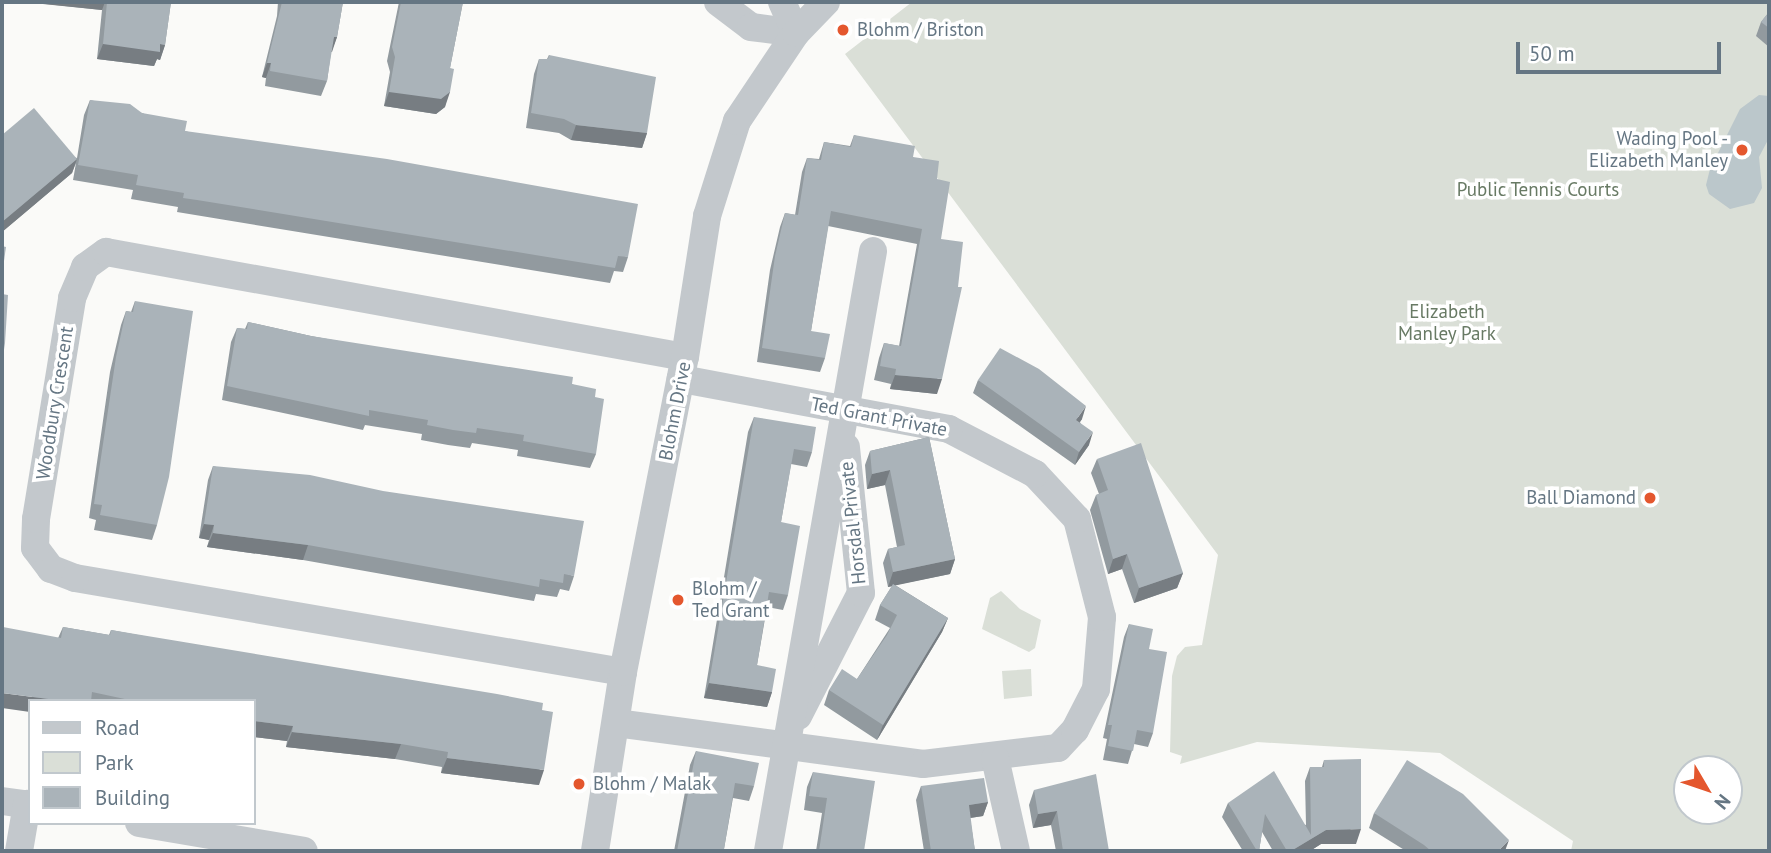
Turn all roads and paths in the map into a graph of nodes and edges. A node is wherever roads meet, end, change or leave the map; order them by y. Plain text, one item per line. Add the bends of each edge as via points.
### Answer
1 (718, 2) edge
2 (782, 2) edge
3 (826, 2) edge
4 (796, 33) junction
5 (873, 251) dead end
6 (683, 368) junction
7 (842, 409) junction
8 (623, 672) junction
9 (616, 723) junction
10 (784, 744) junction
11 (995, 758) junction
12 (19, 803) edge
13 (151, 825) edge
14 (19, 851) edge
15 (304, 851) edge
16 (595, 851) edge
17 (768, 851) edge
18 (1016, 851) edge

1 - 4 street via 751,27
2 - 4 street
3 - 4 street, Blohm Drive
4 - 6 street, Blohm Drive via 737,121 706,216
5 - 7 street, Horsdal Private
6 - 7 street, Ted Grant Private
6 - 8 street, Blohm Drive
6 - 8 street, Woodbury Crescent via 106,252 85,267 72,298 37,519 35,548 51,569 75,578
7 - 10 street, Horsdal Private
7 - 10 street, Horsdal Private via 861,593
7 - 11 street, Ted Grant Private via 949,429 1035,474 1077,519 1102,617 1096,689 1075,730 1058,748
8 - 9 street, Blohm Drive
9 - 10 street, Ted Grant Private
9 - 16 street, Blohm Drive
10 - 11 street, Ted Grant Private via 923,764
10 - 17 street, Horsdal Private
11 - 18 street
12 - 14 street
13 - 15 street

